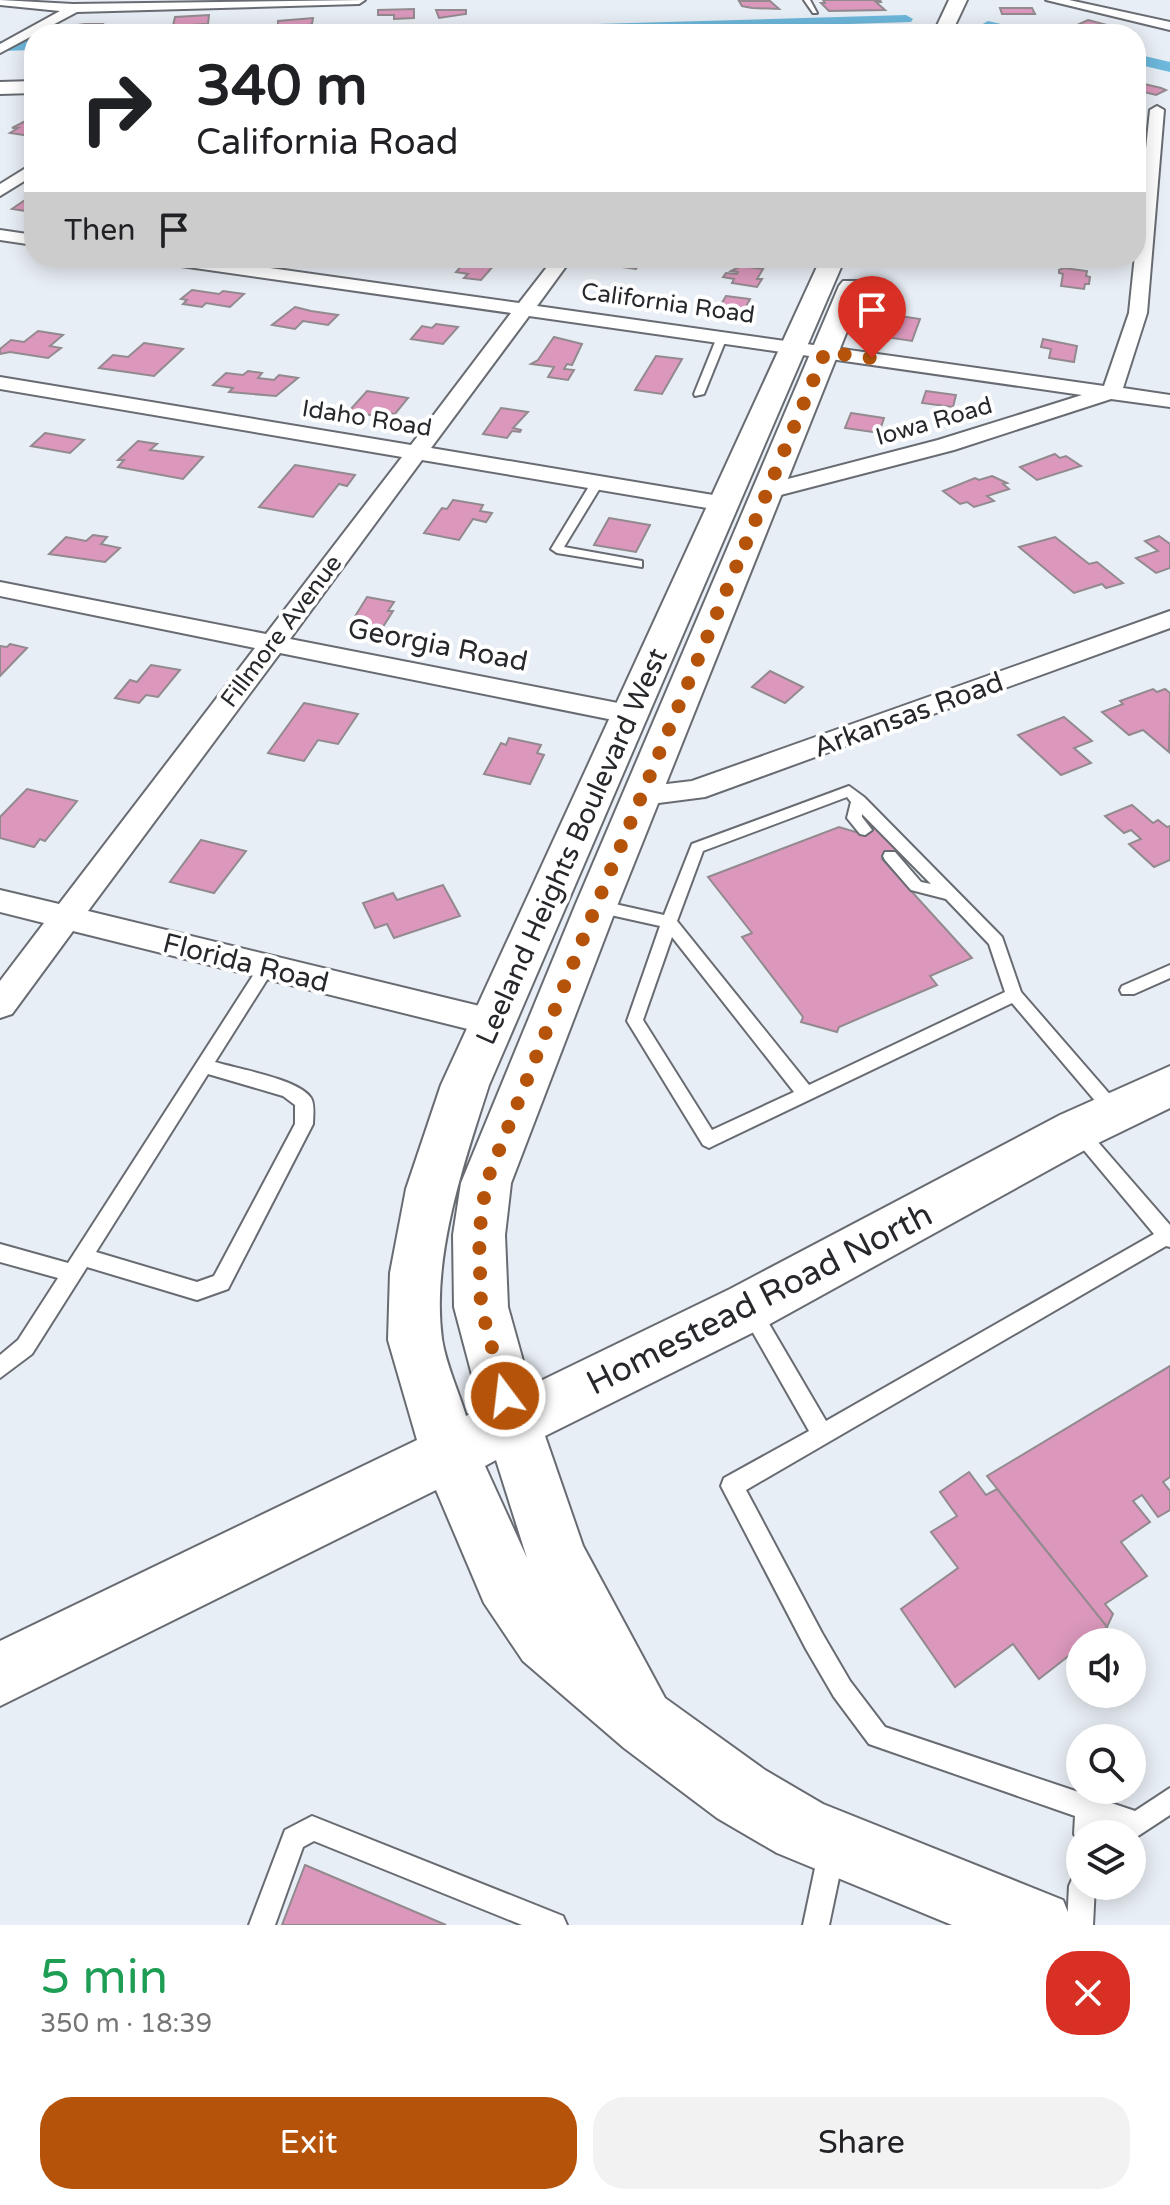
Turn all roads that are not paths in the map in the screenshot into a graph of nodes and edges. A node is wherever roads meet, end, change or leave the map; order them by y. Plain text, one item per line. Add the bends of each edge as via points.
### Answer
1 (89, 0) edge
2 (359, 0) edge
3 (807, 0) edge
4 (958, 0) edge
5 (1052, 0) edge
6 (0, 1) edge
7 (74, 8) junction
8 (815, 12) dead end
9 (47, 24) edge
10 (948, 24) edge
11 (1170, 26) edge
12 (24, 37) edge
13 (0, 49) edge
14 (24, 87) edge
15 (0, 88) edge
16 (1158, 110) edge
17 (1146, 168) edge
18 (24, 175) edge
19 (0, 191) edge
20 (0, 235) edge
21 (24, 239) edge
22 (229, 268) edge
23 (261, 268) edge
24 (556, 268) edge
25 (830, 268) edge
26 (858, 268) edge
27 (1139, 268) edge
28 (257, 272) junction
29 (525, 309) junction
30 (722, 337) junction
31 (809, 349) junction
32 (0, 383) edge
33 (1112, 392) junction
34 (699, 394) dead end
35 (1170, 401) edge
36 (416, 453) junction
37 (597, 483) junction
38 (769, 491) junction
39 (725, 504) junction
40 (638, 564) dead end
41 (0, 589) edge
42 (1170, 619) edge
43 (271, 645) junction
44 (628, 714) junction
45 (643, 795) junction
46 (859, 800) junction
47 (865, 830) dead end
48 (890, 856) dead end
49 (949, 895) junction
50 (0, 901) edge
51 (596, 906) junction
52 (68, 918) junction
53 (669, 922) junction
54 (267, 967) junction
55 (1170, 971) edge
56 (1128, 990) dead end
57 (1014, 995) junction
58 (0, 1005) edge
59 (492, 1022) junction
60 (203, 1066) junction
61 (1170, 1086) edge
62 (806, 1094) junction
63 (1096, 1121) junction
64 (1169, 1237) edge
65 (0, 1253) edge
66 (77, 1265) junction
67 (749, 1307) junction
68 (0, 1368) edge
69 (513, 1425) junction
70 (822, 1434) junction
71 (450, 1455) junction
72 (0, 1674) edge
73 (647, 1725) junction
74 (1170, 1800) edge
75 (1088, 1808) junction
76 (1087, 1820) edge
77 (832, 1844) junction
78 (1081, 1900) edge
79 (262, 1925) edge
80 (554, 1925) edge
81 (816, 1925) edge
82 (1038, 1925) edge
83 (1080, 1925) edge

1 - 7 street
2 - 7 street
3 - 8 lane
4 - 10 main road
5 - 11 street
6 - 7 street
7 - 9 street
12 - 13 street
14 - 15 main road
16 - 17 street
18 - 19 street
20 - 21 street
22 - 28 street, California Road
23 - 28 street
24 - 29 street, Fillmore Avenue
25 - 31 main road, Leeland Heights Boulevard West
26 - 31 main road, Leeland Heights Boulevard West
27 - 33 street via 1138,313
28 - 29 street, California Road
29 - 30 street, California Road
29 - 36 street, Fillmore Avenue
30 - 31 street, California Road
30 - 34 lane
31 - 33 street, California Road
31 - 38 main road, Leeland Heights Boulevard West
31 - 39 main road, Leeland Heights Boulevard West
32 - 36 street, Idaho Road
33 - 35 street, California Road
33 - 38 street, Iowa Road via 946,445
36 - 37 street, Idaho Road
36 - 43 street, Fillmore Avenue
37 - 39 street, Idaho Road
37 - 40 lane via 557,549
38 - 45 main road, Leeland Heights Boulevard West
39 - 44 main road, Leeland Heights Boulevard West
41 - 43 street, Georgia Road
42 - 45 street, Arkansas Road via 695,790
43 - 44 street, Georgia Road
43 - 52 street, Fillmore Avenue
44 - 59 main road, Leeland Heights Boulevard West
45 - 51 main road, Leeland Heights Boulevard West
46 - 47 lane via 854,818
46 - 49 lane
46 - 53 lane via 849,791 697,848
48 - 49 lane via 916,886
49 - 57 lane via 996,941
50 - 52 street, Florida Road
51 - 53 lane
51 - 69 main road, Leeland Heights Boulevard West via 486,1183 479,1235 481,1307
52 - 54 street, Florida Road
52 - 58 street, Fillmore Avenue
53 - 62 lane
53 - 62 lane via 635,1021 709,1140
54 - 59 street, Florida Road
54 - 60 lane
55 - 56 lane
57 - 62 lane
57 - 63 lane
59 - 71 main road, Leeland Heights Boulevard West via 450,1126 431,1189 416,1273 415,1340
60 - 66 lane
60 - 66 lane via 288,1090 304,1102 304,1124 221,1283 197,1291
61 - 63 main road, Homestead Road North
63 - 64 lane
63 - 67 main road, Homestead Road North
64 - 70 lane
65 - 66 lane
66 - 68 lane via 25,1347
67 - 69 main road, Homestead Road North
67 - 70 lane
69 - 71 main road, Homestead Road North
69 - 73 main road, Leeland Heights Boulevard West via 558,1560
70 - 75 lane via 732,1486 842,1689 877,1736
71 - 72 main road, Homestead Road North
71 - 73 main road, Leeland Heights Boulevard West via 506,1581 545,1639
73 - 77 main road, Leeland Heights Boulevard West via 741,1794
74 - 75 lane via 1138,1824
75 - 76 lane
77 - 81 lane
77 - 82 main road, Leeland Heights Boulevard West
78 - 83 lane
79 - 80 lane via 294,1839 312,1828

